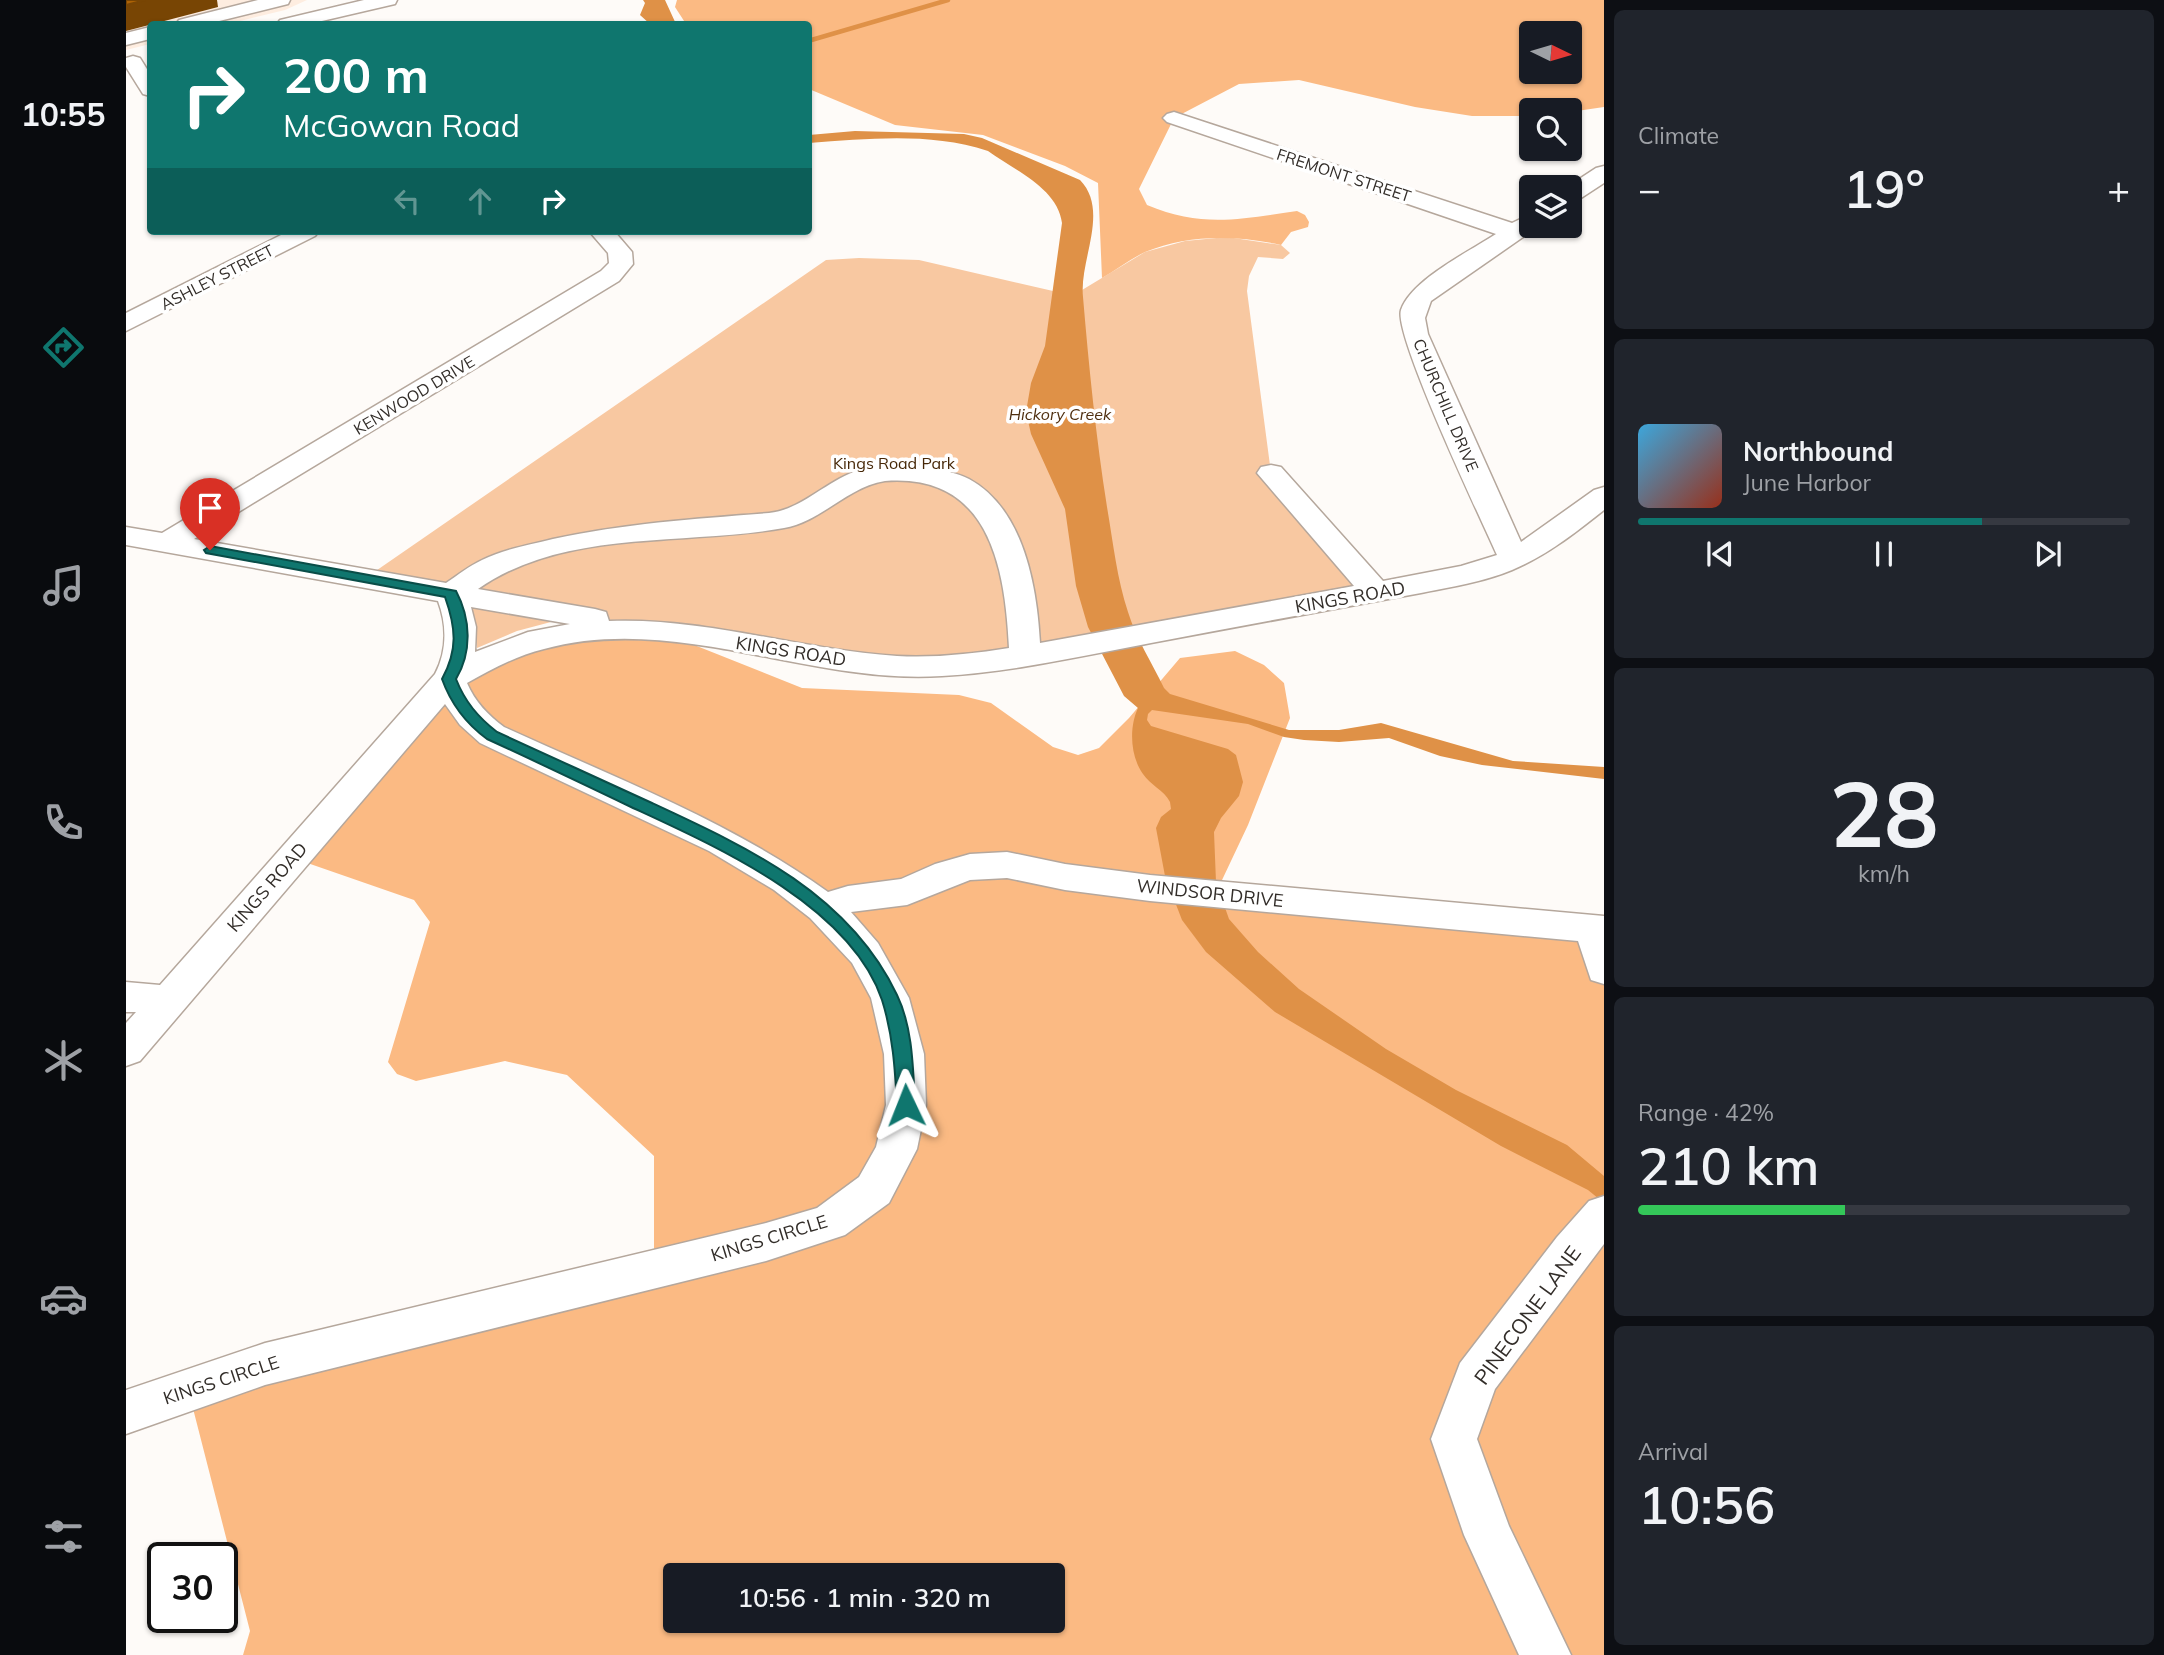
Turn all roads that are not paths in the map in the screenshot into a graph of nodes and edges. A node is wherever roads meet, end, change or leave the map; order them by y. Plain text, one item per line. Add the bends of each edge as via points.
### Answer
1 (281, 0) edge
2 (388, 6) edge
3 (198, 21) edge
4 (304, 21) edge
5 (147, 34) edge
6 (126, 39) edge
7 (136, 61) edge
8 (147, 84) edge
9 (1174, 118) dead end
10 (1604, 173) edge
11 (1582, 187) edge
12 (1519, 226) edge
13 (1519, 230) edge
14 (294, 235) edge
15 (605, 235) edge
16 (126, 323) edge
17 (1271, 473) dead end
18 (1604, 496) edge
19 (126, 536) edge
20 (168, 542) junction
21 (1513, 558) junction
22 (1376, 592) junction
23 (451, 594) junction
24 (654, 629) junction
25 (1025, 656) junction
26 (449, 679) junction
27 (823, 908) junction
28 (1599, 929) edge
29 (1604, 970) edge
30 (126, 997) edge
31 (169, 1000) junction
32 (126, 1050) edge
33 (1603, 1215) edge
34 (126, 1412) edge
35 (1545, 1655) edge

1 - 3 street
2 - 4 street
5 - 6 street
7 - 8 street
9 - 12 street, FREMONT STREET
10 - 11 street
13 - 21 street, CHURCHILL DRIVE via 1436,284 1422,296 1412,318 1437,388
14 - 16 street, ASHLEY STREET via 251,248
15 - 20 street, KENWOOD DRIVE via 620,252 621,264 604,281
17 - 22 street
18 - 21 street, KINGS ROAD
19 - 20 street
20 - 23 street
21 - 22 street, KINGS ROAD via 1479,571
22 - 25 street, KINGS ROAD
23 - 24 street
23 - 25 street via 513,557 612,535 783,520 844,485 870,475 906,472 960,485 979,501 999,530 1018,585
23 - 26 street via 462,648
24 - 25 street, KINGS ROAD via 899,666
24 - 26 street, KINGS ROAD via 558,634 508,648
26 - 27 street, KINGS CIRCLE via 456,698 475,723 492,735 721,842
26 - 31 street, KINGS ROAD
27 - 28 street, WINDSOR DRIVE via 848,899 906,892 970,867 1007,865 1150,888
27 - 34 street, KINGS CIRCLE via 865,953 890,998 904,1054 906,1105 896,1149 874,1190 830,1222 766,1242 304,1354
28 - 29 street
30 - 31 street
31 - 32 street, KINGS ROAD
33 - 35 street, PINECONE LANE via 1476,1378 1454,1439 1488,1535

